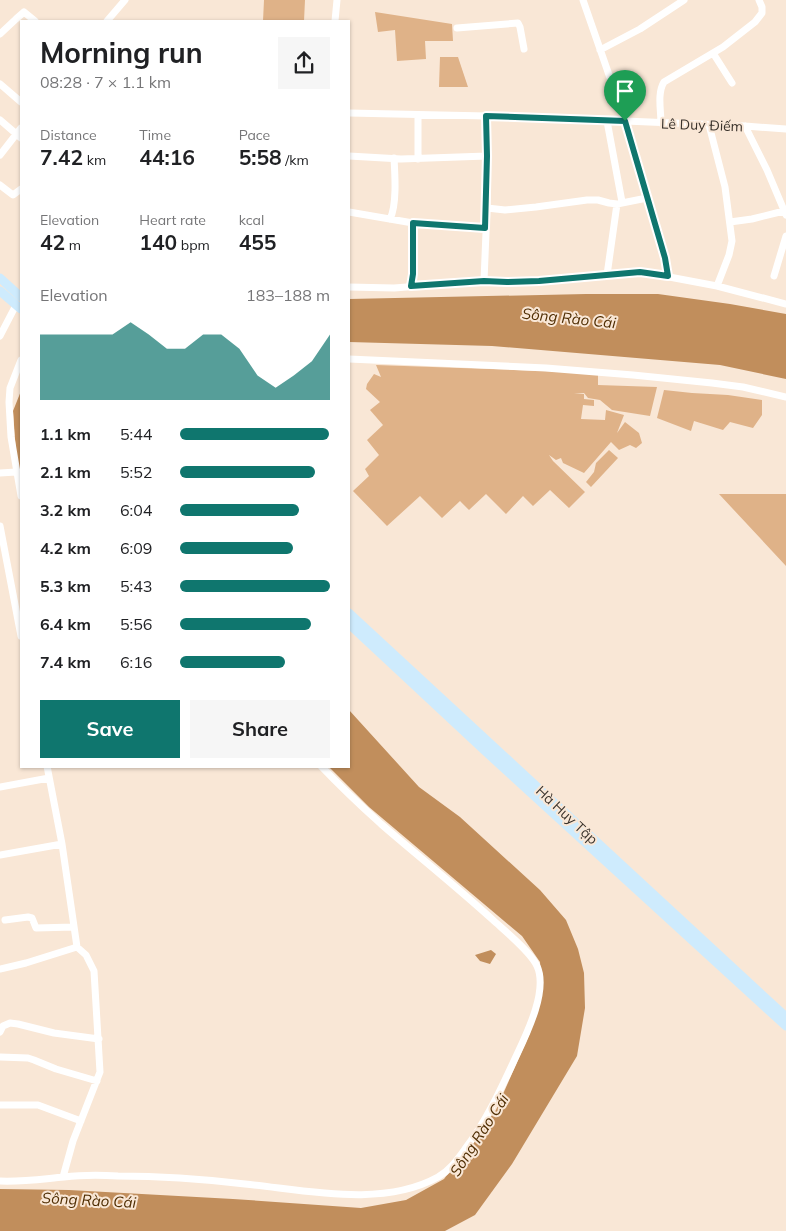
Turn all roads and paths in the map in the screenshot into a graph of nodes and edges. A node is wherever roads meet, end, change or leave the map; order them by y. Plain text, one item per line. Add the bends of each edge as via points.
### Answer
1 (125, 0) edge
2 (337, 0) edge
3 (584, 0) edge
4 (684, 0) edge
5 (759, 0) edge
6 (34, 20) edge
7 (108, 20) edge
8 (335, 20) edge
9 (457, 28) dead end
10 (0, 34) edge
11 (524, 49) dead end
12 (600, 50) junction
13 (713, 53) junction
14 (0, 84) edge
15 (732, 84) dead end
16 (20, 101) edge
17 (350, 113) edge
18 (418, 115) junction
19 (486, 116) junction
20 (0, 120) edge
21 (607, 121) junction
22 (625, 121) junction
23 (661, 123) junction
24 (709, 125) junction
25 (745, 126) junction
26 (786, 129) edge
27 (20, 133) edge
28 (0, 155) edge
29 (350, 156) edge
30 (487, 156) junction
31 (394, 158) junction
32 (418, 159) junction
33 (0, 184) edge
34 (20, 190) edge
35 (648, 198) junction
36 (619, 203) junction
37 (487, 208) junction
38 (350, 212) edge
39 (785, 213) edge
40 (390, 219) junction
41 (730, 222) junction
42 (413, 223) junction
43 (485, 228) junction
44 (786, 236) edge
45 (607, 275) junction
46 (668, 276) junction
47 (774, 276) dead end
48 (0, 278) edge
49 (484, 281) junction
50 (350, 286) edge
51 (411, 286) junction
52 (717, 286) junction
53 (0, 291) edge
54 (20, 304) edge
55 (786, 304) edge
56 (0, 336) edge
57 (350, 359) edge
58 (20, 363) edge
59 (786, 397) edge
60 (16, 472) junction
61 (0, 473) edge
62 (20, 491) edge
63 (0, 526) edge
64 (18, 598) edge
65 (350, 614) edge
66 (19, 615) edge
67 (350, 625) edge
68 (46, 768) edge
69 (323, 768) edge
70 (49, 778) junction
71 (0, 787) edge
72 (62, 844) junction
73 (0, 855) edge
74 (6, 920) dead end
75 (74, 926) junction
76 (77, 947) junction
77 (0, 969) edge
78 (786, 1016) edge
79 (786, 1026) edge
80 (0, 1032) edge
81 (99, 1039) junction
82 (0, 1057) edge
83 (97, 1081) junction
84 (0, 1105) edge
85 (81, 1121) junction
86 (63, 1177) junction
87 (0, 1181) edge

1 - 7 street
2 - 8 street
3 - 12 street
4 - 12 street
5 - 13 street via 762,13 755,22
6 - 10 street via 24,12
9 - 11 street via 518,23
12 - 22 street
13 - 15 street
13 - 23 street via 664,82 660,98
14 - 16 street
17 - 18 street, Lê Duy Điếm
18 - 19 street, Lê Duy Điếm
18 - 32 street
19 - 21 street, Lê Duy Điếm
19 - 30 street
20 - 27 street
21 - 22 street, Lê Duy Điếm
21 - 36 street
22 - 23 street, Lê Duy Điếm
22 - 35 street
23 - 24 street, Lê Duy Điếm
24 - 25 street, Lê Duy Điếm
24 - 41 street via 725,187
25 - 26 street, Lê Duy Điếm
25 - 39 street
27 - 28 street
29 - 31 street
30 - 32 street
30 - 37 street
31 - 32 street
31 - 40 street via 394,198
33 - 34 street via 12,196
35 - 36 street
35 - 46 street
36 - 37 street via 587,200 505,210
36 - 45 street
37 - 43 street
38 - 40 street
39 - 41 street
40 - 42 street
41 - 52 street via 732,246
42 - 43 street
42 - 51 street
43 - 49 street
44 - 47 street
45 - 46 street via 640,272
45 - 49 street via 539,281
46 - 52 street
48 - 54 main road
49 - 51 street
50 - 51 street
52 - 55 street
53 - 54 main road
54 - 56 street
57 - 59 street via 633,375 712,382
58 - 60 street via 10,388 9,402
60 - 61 street
60 - 62 street
63 - 64 street
64 - 66 street
65 - 78 main road, Hà Huy Tập
67 - 79 main road, Hà Huy Tập
68 - 70 street
69 - 86 street via 379,822 513,939 538,968 540,993 528,1031 474,1138 455,1163 440,1176 380,1194 338,1194 182,1178
70 - 71 street
70 - 72 street
72 - 73 street
72 - 75 street
74 - 75 street via 32,918 36,928
75 - 76 street
76 - 77 street
76 - 81 street via 86,955 94,971
80 - 81 street via 10,1023
81 - 83 street via 100,1072
82 - 83 street via 28,1058
83 - 85 street
84 - 85 street via 38,1105
85 - 86 street
86 - 87 street

